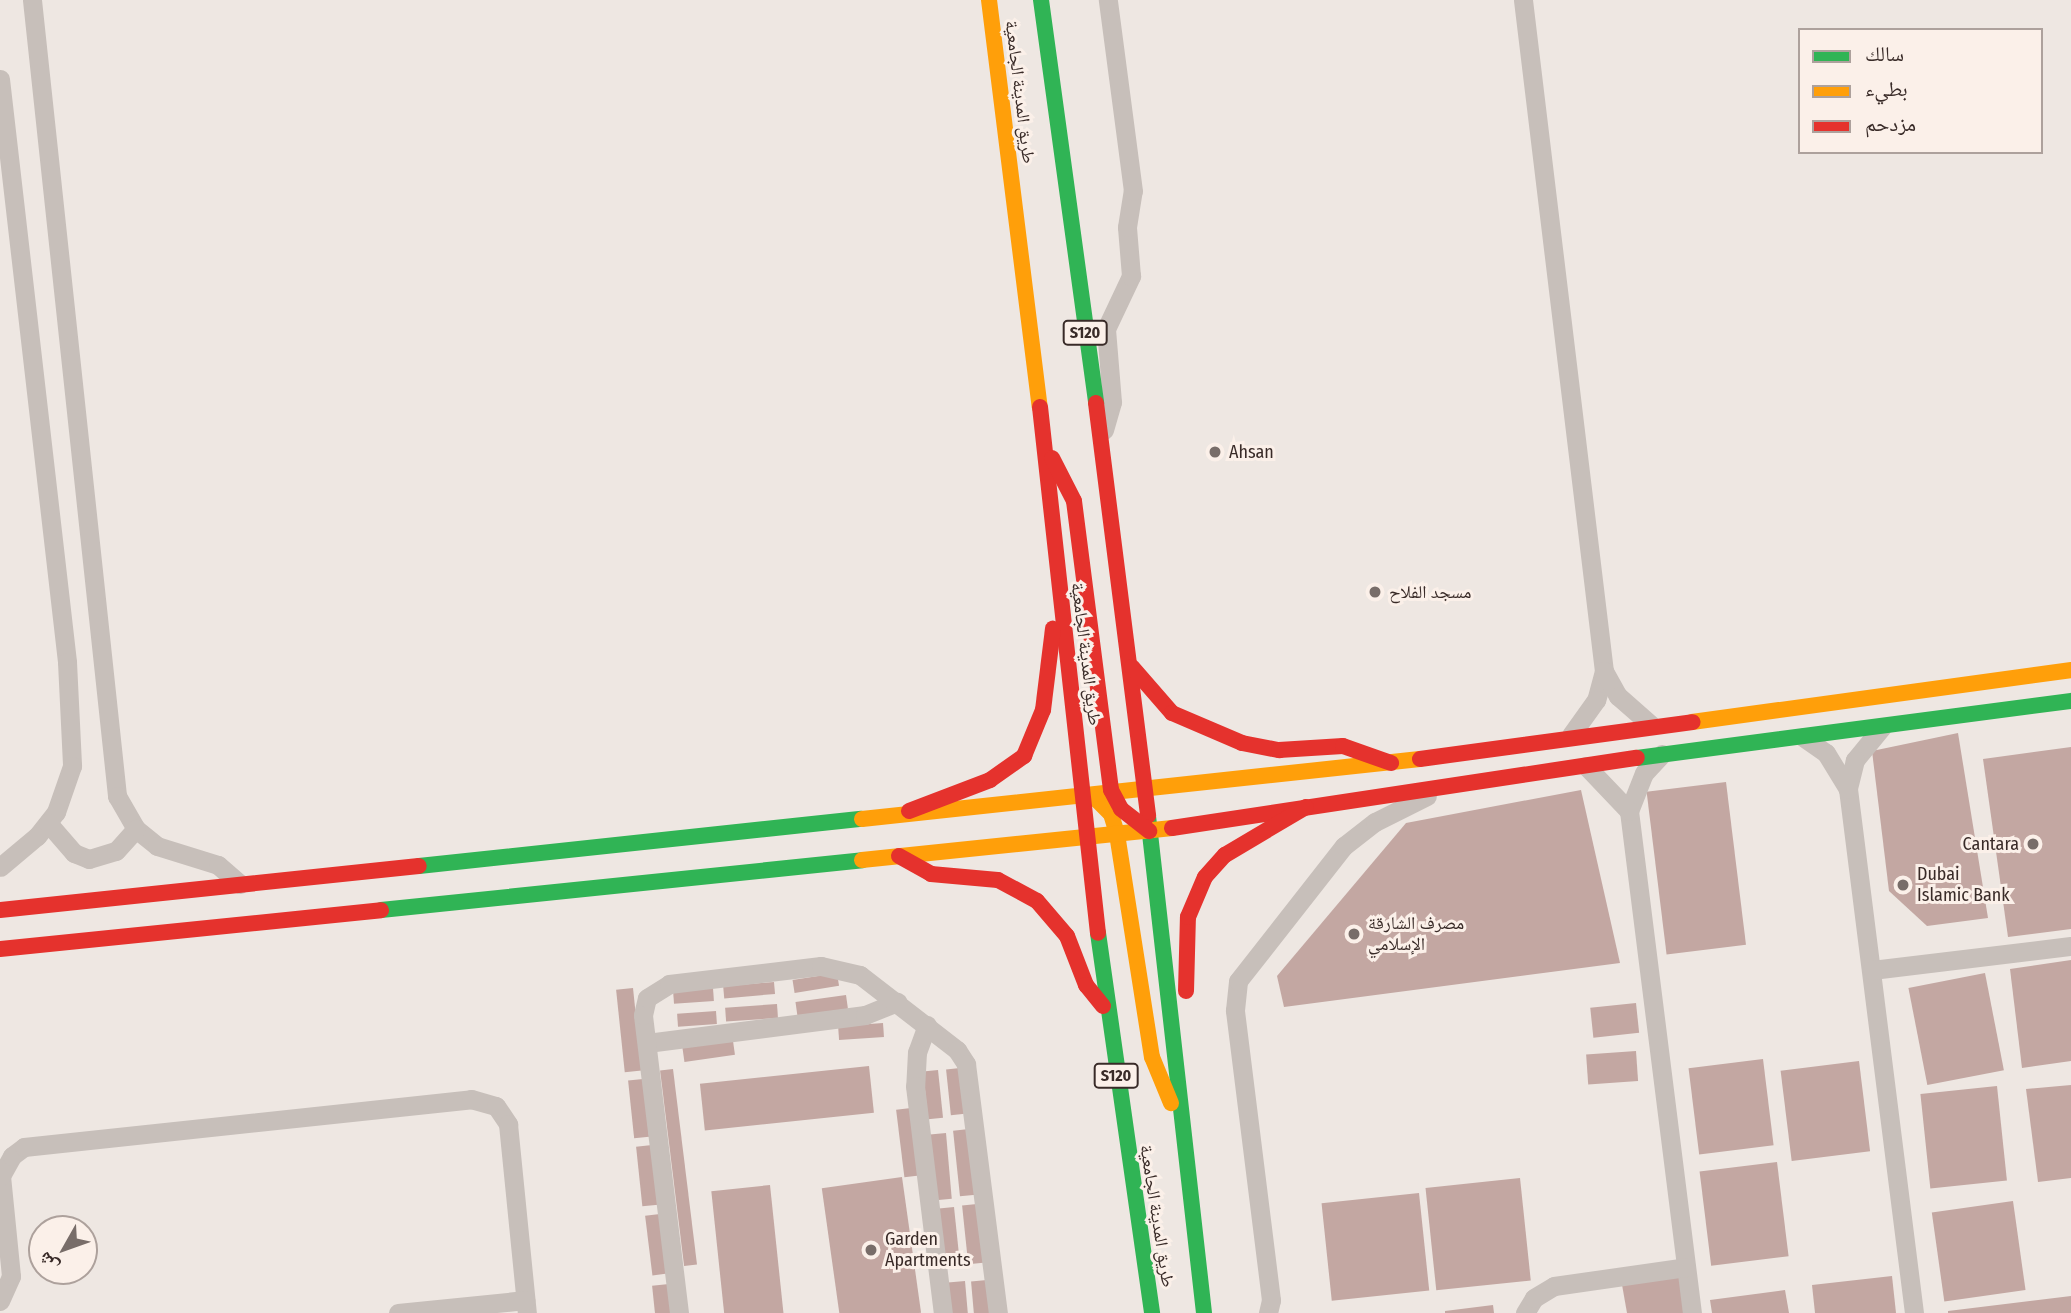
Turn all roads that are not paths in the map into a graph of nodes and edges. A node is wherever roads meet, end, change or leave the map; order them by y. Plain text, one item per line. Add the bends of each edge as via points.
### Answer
1 (32, 0) edge
2 (989, 0) edge
3 (1041, 0) edge
4 (1108, 0) edge
5 (1523, 0) edge
6 (0, 79) edge
7 (1099, 436) junction
8 (1046, 452) junction
9 (1060, 619) junction
10 (1131, 665) junction
11 (2071, 670) edge
12 (1604, 671) junction
13 (2071, 701) edge
14 (1650, 724) junction
15 (1882, 727) junction
16 (1570, 735) junction
17 (1802, 737) junction
18 (1662, 754) junction
19 (1391, 763) junction
20 (1586, 766) junction
21 (1446, 787) junction
22 (1143, 788) junction
23 (1848, 789) junction
24 (1111, 790) junction
25 (1085, 792) junction
26 (1306, 807) junction
27 (1629, 810) junction
28 (909, 811) junction
29 (48, 823) junction
30 (136, 829) junction
31 (1149, 831) junction
32 (1117, 834) junction
33 (1089, 837) junction
34 (900, 856) junction
35 (0, 867) edge
36 (240, 884) junction
37 (0, 911) edge
38 (2071, 946) edge
39 (0, 949) edge
40 (1872, 970) junction
41 (897, 1002) junction
42 (1106, 1009) junction
43 (927, 1025) junction
44 (1173, 1032) junction
45 (647, 1042) junction
46 (1181, 1116) junction
47 (1686, 1267) junction
48 (0, 1301) edge
49 (526, 1306) edge
50 (398, 1313) edge
51 (679, 1313) edge
52 (943, 1313) edge
53 (998, 1313) edge
54 (1152, 1313) edge
55 (1204, 1313) edge
56 (1268, 1313) edge
57 (1525, 1313) edge
58 (1692, 1313) edge
59 (1914, 1313) edge

1 - 30 street via 111,752 120,805
2 - 8 main road, طريق المدينة الجامعية / S120
3 - 7 main road, طريق المدينة الجامعية / S120
4 - 7 street via 1133,183 1127,227 1132,270 1106,329 1112,402
5 - 12 street
6 - 29 street via 66,662 72,766 66,796
7 - 10 main road, طريق المدينة الجامعية / S120
8 - 9 main road, طريق المدينة الجامعية / S120
8 - 24 main road via 1064,475 1074,501
9 - 25 main road, طريق المدينة الجامعية / S120
9 - 28 main road via 1047,646 1039,727 1024,756 975,787
10 - 19 main road via 1172,713 1242,743 1279,750 1343,746
10 - 22 main road, طريق المدينة الجامعية
11 - 14 main road
12 - 14 street via 1622,701
12 - 16 street via 1593,706
13 - 15 main road
14 - 16 main road
15 - 17 main road
15 - 23 street via 1855,760
16 - 19 main road
17 - 18 main road
17 - 23 street via 1835,764
18 - 20 main road
18 - 27 street via 1644,773
19 - 22 main road
20 - 21 main road
20 - 27 street
21 - 26 main road
21 - 56 street via 1354,836 1238,981 1235,1010 1271,1300
22 - 24 main road
22 - 31 main road, طريق المدينة الجامعية
23 - 40 street
24 - 25 main road
24 - 31 main road via 1121,809
25 - 28 main road
25 - 32 main road via 1111,814
25 - 33 main road, طريق المدينة الجامعية / S120
26 - 31 main road
26 - 44 main road via 1225,855 1197,890 1186,931 1185,1003
27 - 47 street
28 - 36 main road
29 - 30 street via 74,853 89,859 116,851
29 - 35 street
30 - 36 street via 172,853 218,865
31 - 32 main road
31 - 44 main road, طريق المدينة الجامعية
32 - 33 main road
32 - 46 main road via 1152,1057
33 - 34 main road
33 - 42 main road, طريق المدينة الجامعية / S120
34 - 39 main road
34 - 42 main road via 931,874 998,880 1037,901 1067,936 1086,985
36 - 37 main road
38 - 40 street
40 - 59 street
41 - 43 street
41 - 45 street via 866,1015
41 - 45 street via 860,975 834,967 669,984 653,991 644,1006
42 - 54 main road, طريق المدينة الجامعية / S120
43 - 52 street via 917,1052 915,1086
43 - 53 street via 957,1050 969,1072
44 - 46 main road, طريق المدينة الجامعية
45 - 51 street
46 - 55 main road, طريق المدينة الجامعية
47 - 57 street via 1554,1286 1534,1298
47 - 58 street
48 - 49 street via 11,1276 1,1177 7,1162 24,1147 471,1099 496,1106 508,1124
49 - 50 street

